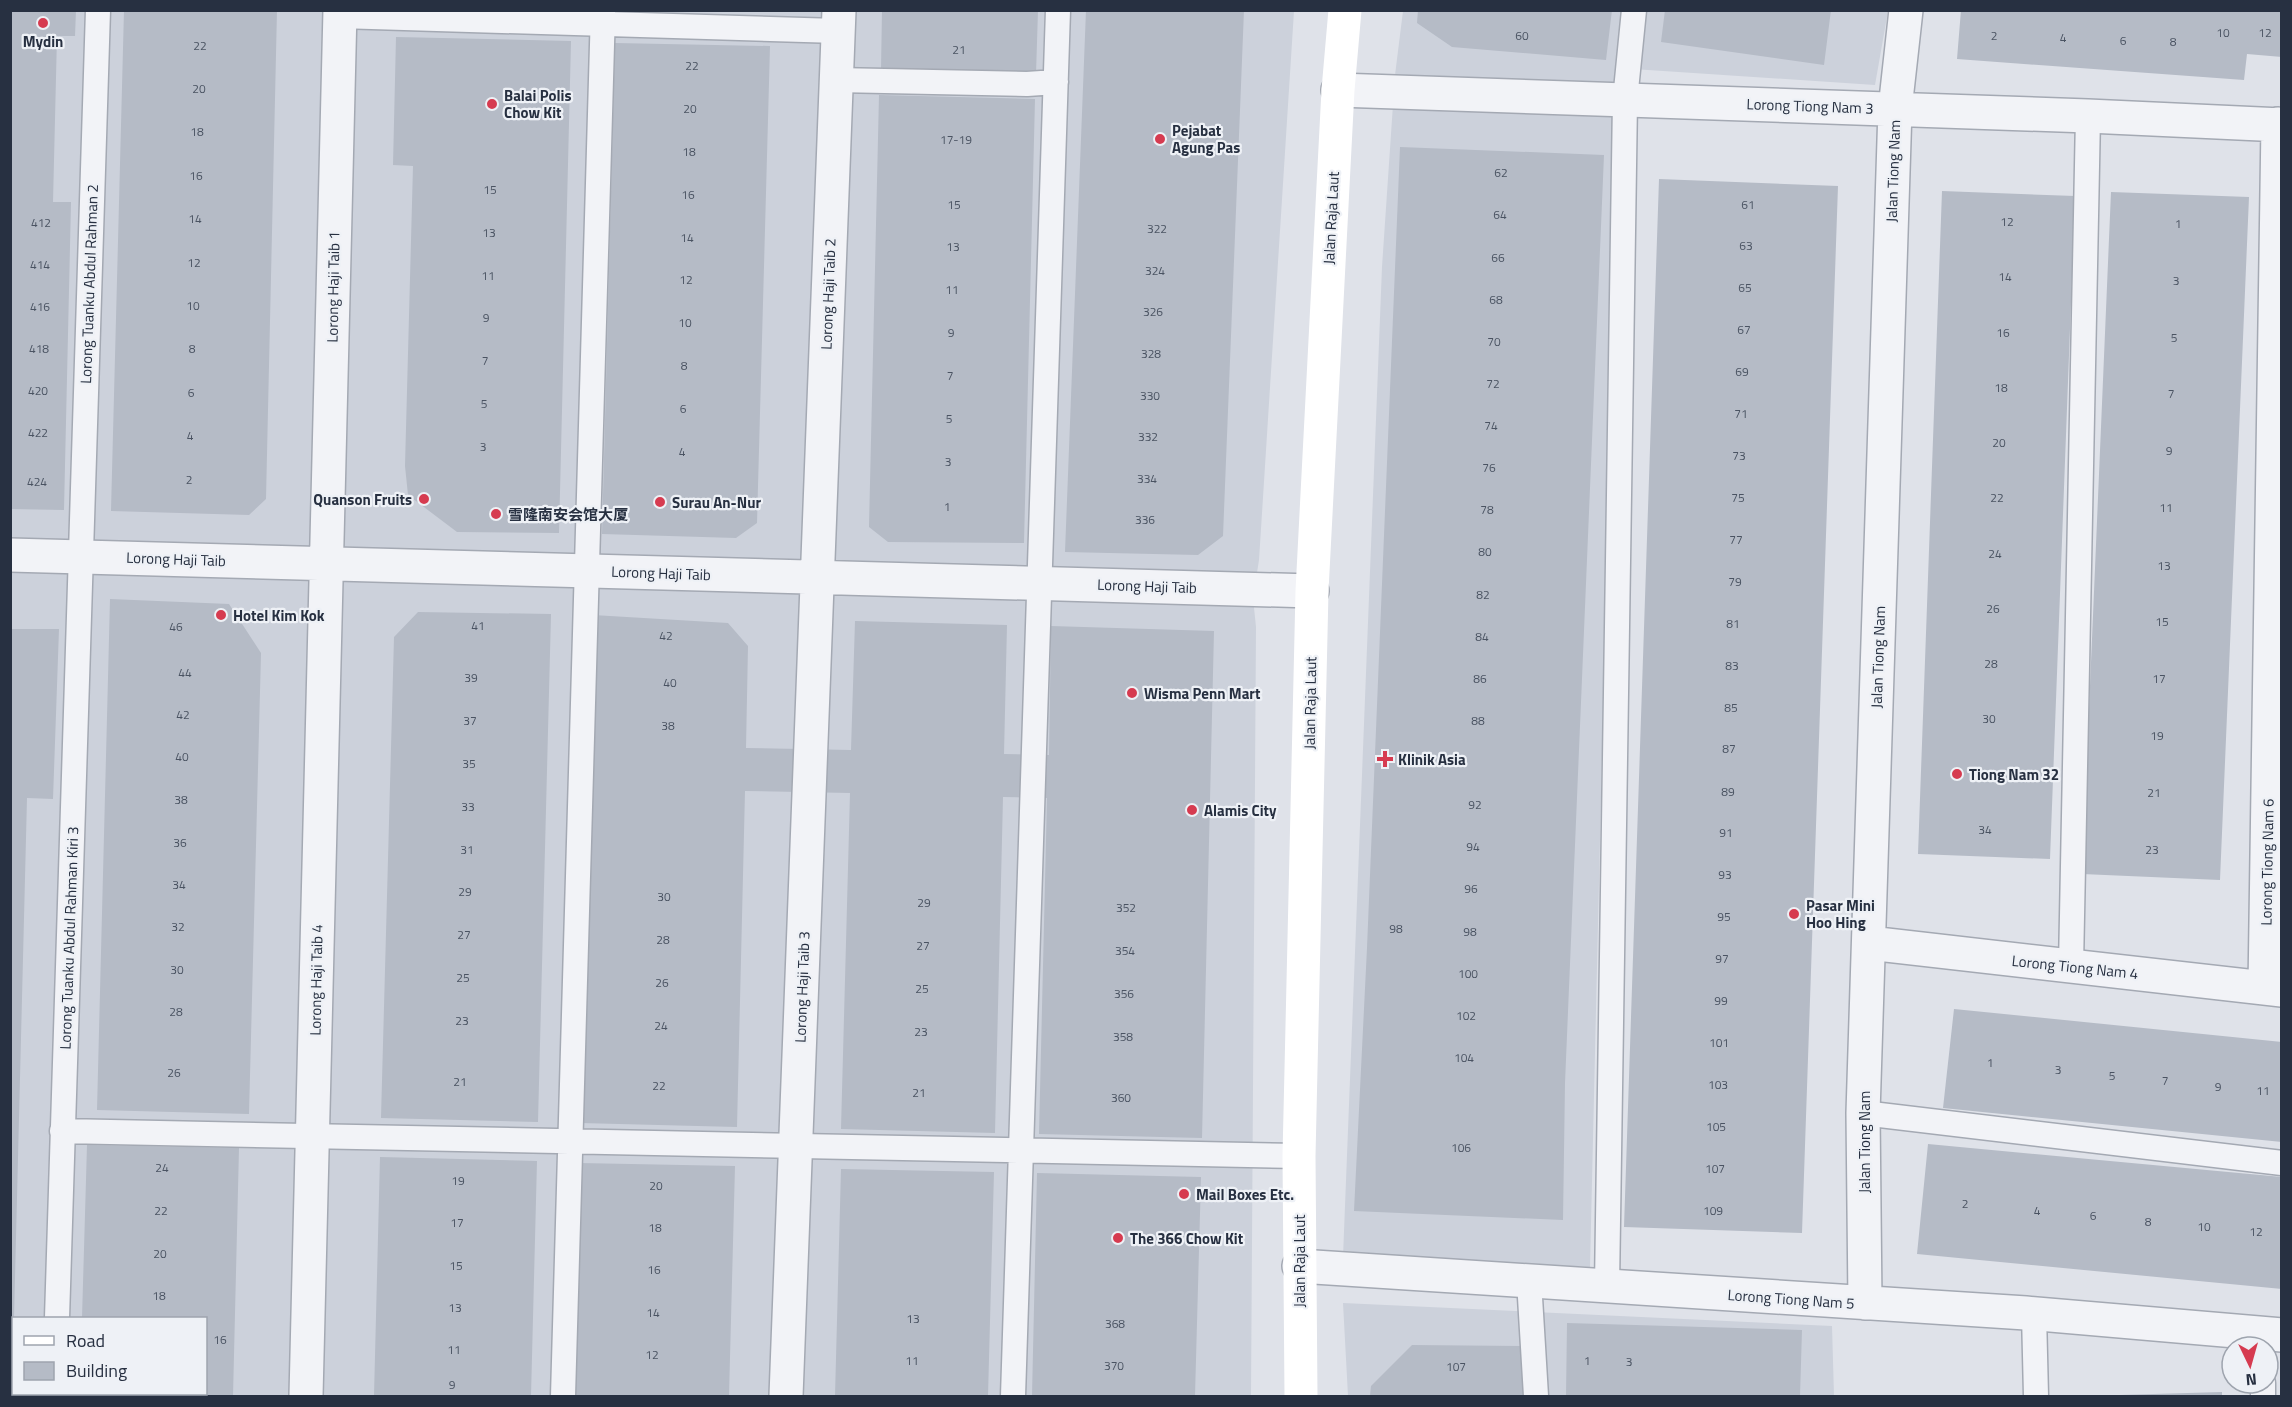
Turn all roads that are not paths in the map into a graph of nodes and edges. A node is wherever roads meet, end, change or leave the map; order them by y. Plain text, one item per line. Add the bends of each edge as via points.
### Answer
1 (98, 10) edge
2 (1058, 10) edge
3 (1345, 10) edge
4 (1635, 10) edge
5 (1906, 10) edge
6 (340, 13) edge
7 (603, 17) edge
8 (839, 21) edge
9 (836, 80) junction
10 (1056, 82) junction
11 (1338, 90) junction
12 (1625, 100) junction
13 (1895, 109) junction
14 (2088, 116) junction
15 (2280, 125) edge
16 (10, 555) edge
17 (81, 557) junction
18 (326, 564) junction
19 (587, 571) junction
20 (818, 577) junction
21 (1040, 583) junction
22 (1312, 591) junction
23 (1869, 943) junction
24 (2071, 966) junction
25 (2273, 989) edge
26 (1863, 1113) junction
27 (63, 1131) junction
28 (312, 1136) junction
29 (571, 1140) junction
30 (796, 1145) junction
31 (1021, 1150) junction
32 (1299, 1156) junction
33 (2282, 1162) edge
34 (1299, 1266) junction
35 (1529, 1281) junction
36 (1607, 1286) junction
37 (1865, 1304) junction
38 (2034, 1314) junction
39 (57, 1317) edge
40 (2240, 1335) edge
41 (306, 1396) edge
42 (563, 1396) edge
43 (786, 1396) edge
44 (1013, 1396) edge
45 (1301, 1396) edge
46 (1536, 1396) edge
47 (2036, 1396) edge

1 - 17 lane, Lorong Tuanku Abdul Rahman 2
2 - 10 lane
3 - 11 main road, Jalan Raja Laut
4 - 12 lane
5 - 13 street, Jalan Tiong Nam
6 - 7 lane
6 - 18 street, Lorong Haji Taib 1
7 - 8 lane
7 - 19 lane
8 - 9 street, Lorong Haji Taib 2
9 - 10 lane
9 - 20 street, Lorong Haji Taib 2
10 - 21 lane
11 - 12 street, Lorong Tiong Nam 3
11 - 22 main road, Jalan Raja Laut
12 - 13 street, Lorong Tiong Nam 3
12 - 36 lane
13 - 14 street, Lorong Tiong Nam 3
13 - 23 street, Jalan Tiong Nam
14 - 15 street, Lorong Tiong Nam 3
14 - 24 lane
15 - 25 street, Lorong Tiong Nam 6
16 - 17 street, Lorong Haji Taib
17 - 18 street, Lorong Haji Taib
17 - 27 lane, Lorong Tuanku Abdul Rahman Kiri 3
18 - 19 street, Lorong Haji Taib
18 - 28 street, Lorong Haji Taib 4
19 - 20 street, Lorong Haji Taib
19 - 29 lane
20 - 21 street, Lorong Haji Taib
20 - 30 street, Lorong Haji Taib 3
21 - 22 street, Lorong Haji Taib
21 - 31 lane
22 - 32 main road, Jalan Raja Laut
23 - 24 street, Lorong Tiong Nam 4
23 - 26 street, Jalan Tiong Nam
24 - 25 street, Lorong Tiong Nam 4
26 - 33 lane
26 - 37 street, Jalan Tiong Nam
27 - 28 lane
27 - 39 lane, Lorong Tuanku Abdul Rahman Kiri 3
28 - 29 lane
28 - 41 street, Lorong Haji Taib 4
29 - 30 lane
29 - 42 lane
30 - 31 lane
30 - 43 street, Lorong Haji Taib 3
31 - 32 lane
31 - 44 lane
32 - 34 main road, Jalan Raja Laut
34 - 35 street, Lorong Tiong Nam 5
34 - 45 main road, Jalan Raja Laut
35 - 36 street, Lorong Tiong Nam 5
35 - 46 lane
36 - 37 street, Lorong Tiong Nam 5
37 - 38 street, Lorong Tiong Nam 5
38 - 40 street, Lorong Tiong Nam 5
38 - 47 lane

